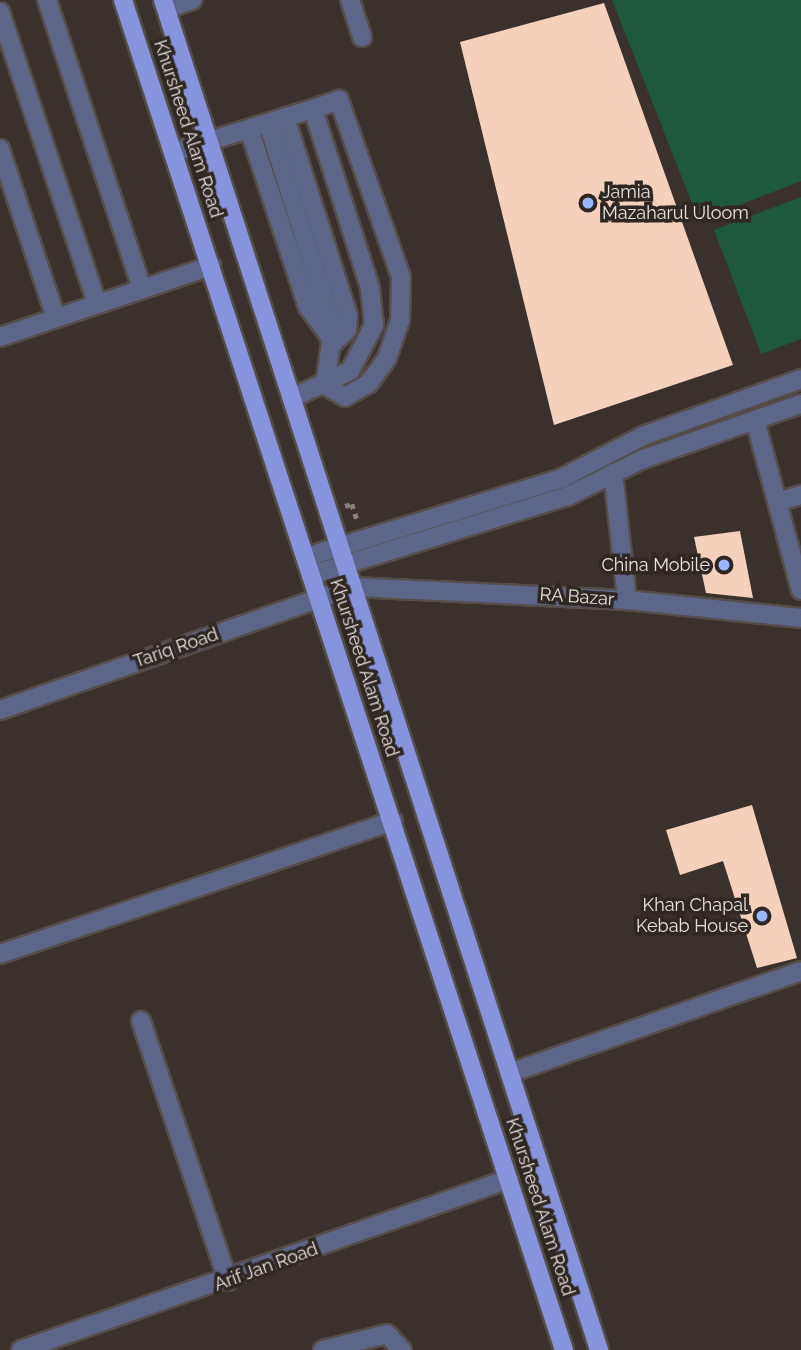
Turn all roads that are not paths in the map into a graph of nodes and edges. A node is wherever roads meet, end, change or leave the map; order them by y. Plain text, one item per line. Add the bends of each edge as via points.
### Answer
1 (47, 0) edge
2 (123, 0) edge
3 (192, 0) edge
4 (350, 0) edge
5 (165, 4) edge
6 (0, 12) edge
7 (362, 37) dead end
8 (313, 108) junction
9 (277, 120) junction
10 (249, 129) junction
11 (210, 141) junction
12 (0, 149) edge
13 (174, 152) junction
14 (211, 266) junction
15 (142, 289) junction
16 (97, 304) junction
17 (56, 318) junction
18 (0, 337) edge
19 (334, 342) junction
20 (801, 379) edge
21 (325, 385) junction
22 (294, 397) junction
23 (801, 404) edge
24 (755, 420) junction
25 (613, 472) junction
26 (801, 495) edge
27 (781, 501) junction
28 (342, 555) junction
29 (306, 557) junction
30 (311, 575) junction
31 (352, 587) junction
32 (801, 590) edge
33 (319, 598) junction
34 (627, 600) junction
35 (801, 618) edge
36 (0, 710) edge
37 (393, 821) junction
38 (0, 954) edge
39 (801, 971) edge
40 (141, 1021) dead end
41 (510, 1073) junction
42 (509, 1179) junction
43 (228, 1282) junction
44 (21, 1350) edge
45 (323, 1350) edge
46 (402, 1350) edge
47 (564, 1350) edge
48 (599, 1350) edge

1 - 15 street
2 - 13 main road, Khursheed Alam Road
3 - 5 street
4 - 7 street
5 - 11 main road, Khursheed Alam Road
6 - 16 street
8 - 9 street
8 - 21 street via 375,310 364,354
8 - 21 street via 339,100 402,290 396,333 378,371 345,397
9 - 10 street
9 - 19 street
10 - 11 street
10 - 19 street via 308,307
11 - 13 street
11 - 22 main road, Khursheed Alam Road
12 - 17 street
13 - 14 main road, Khursheed Alam Road
14 - 15 street
14 - 29 main road, Khursheed Alam Road
15 - 16 street
16 - 17 street
17 - 18 street
19 - 21 street
20 - 28 street via 643,436 562,478
21 - 22 street
22 - 28 main road, Khursheed Alam Road
23 - 24 street
24 - 25 street
24 - 27 street
25 - 28 street via 568,496
25 - 34 street
26 - 27 street
27 - 32 street
28 - 29 street
28 - 30 street
28 - 31 main road, Khursheed Alam Road
29 - 30 main road, Khursheed Alam Road
30 - 33 main road, Khursheed Alam Road
31 - 33 street, Tariq Road
31 - 34 street, RA Bazar
31 - 41 main road, Khursheed Alam Road
33 - 36 street, Tariq Road
33 - 37 main road, Khursheed Alam Road
34 - 35 street, RA Bazar
37 - 38 street
37 - 42 main road, Khursheed Alam Road
39 - 41 street
40 - 43 street
41 - 48 main road, Khursheed Alam Road
42 - 43 street, Arif Jan Road
42 - 47 main road, Khursheed Alam Road
43 - 44 street, Arif Jan Road
45 - 46 street via 387,1334

